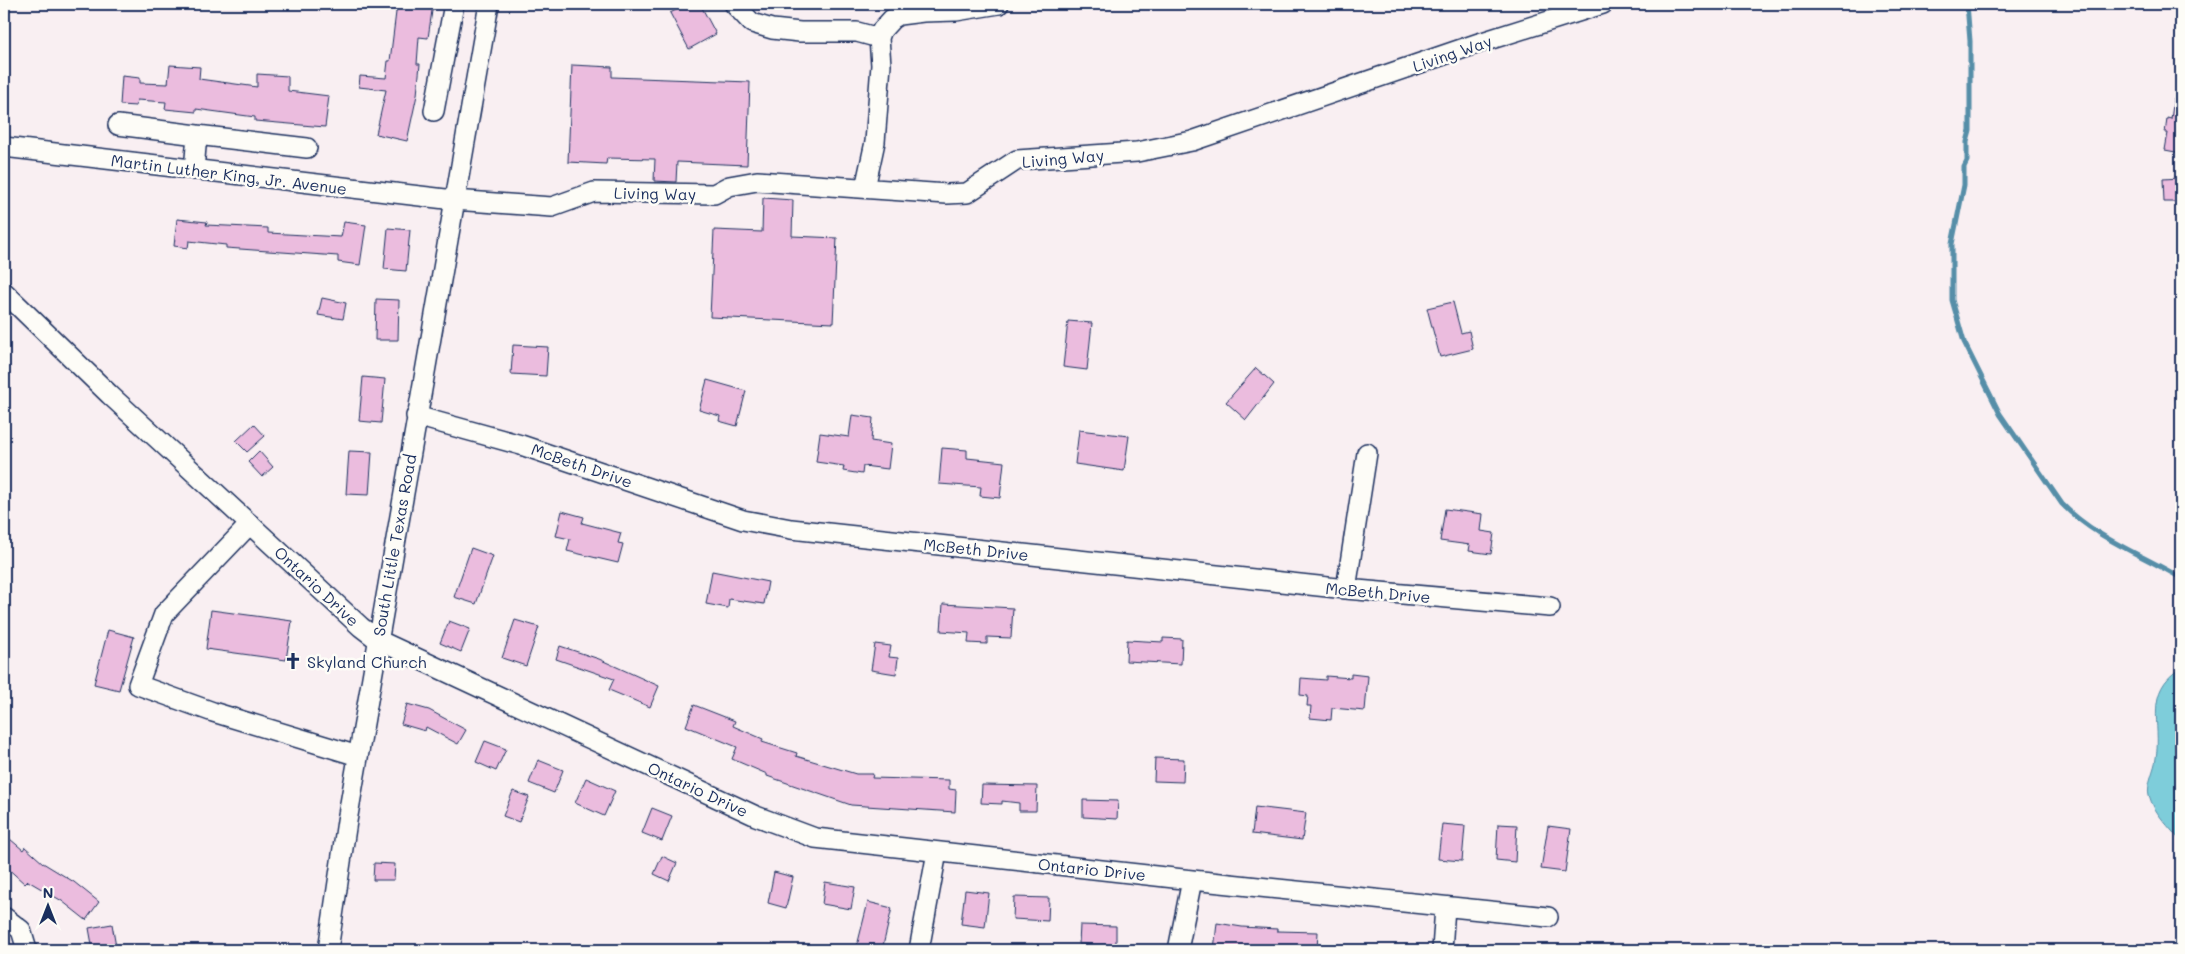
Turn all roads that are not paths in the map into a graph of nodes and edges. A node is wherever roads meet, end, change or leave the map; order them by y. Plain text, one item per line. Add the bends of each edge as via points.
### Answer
1 (454, 4) edge
2 (489, 4) edge
3 (734, 4) edge
4 (999, 4) edge
5 (1603, 4) edge
6 (879, 38) junction
7 (434, 111) dead end
8 (118, 125) dead end
9 (197, 135) junction
10 (4, 148) edge
11 (307, 148) dead end
12 (194, 170) junction
13 (865, 188) junction
14 (454, 200) junction
15 (4, 292) edge
16 (416, 416) junction
17 (1367, 453) dead end
18 (250, 524) junction
19 (1346, 589) junction
20 (1550, 607) dead end
21 (378, 640) junction
22 (358, 756) junction
23 (937, 852) junction
24 (1192, 880) junction
25 (1445, 907) junction
26 (4, 917) edge
27 (1548, 917) dead end
28 (27, 950) edge
29 (328, 950) edge
30 (919, 950) edge
31 (1178, 950) edge
32 (1442, 950) edge

1 - 7 street
2 - 14 street, South Little Texas Road
3 - 6 street via 752,23 772,29 857,32
4 - 6 street via 899,16 888,23
5 - 13 street, Living Way via 1192,141 1137,152 1017,160 967,193
6 - 13 street via 881,65 876,142
8 - 9 street
9 - 11 street
9 - 12 street
10 - 12 street, Martin Luther King, Jr. Avenue
12 - 14 street, Martin Luther King, Jr. Avenue
13 - 14 street, Living Way via 758,181 729,186 714,194 594,192 552,206
14 - 16 street, South Little Texas Road
15 - 18 street, Ontario Drive
16 - 19 street, McBeth Drive via 521,445 743,520 791,529
16 - 21 street, South Little Texas Road
17 - 19 street
18 - 21 street, Ontario Drive
18 - 22 street via 164,614 138,685 213,712
19 - 20 street, McBeth Drive
21 - 22 street, South Little Texas Road
21 - 23 street, Ontario Drive via 756,816 815,838
22 - 29 street, South Little Texas Road
23 - 24 street, Ontario Drive
23 - 30 street
24 - 25 street, Ontario Drive
24 - 31 street
25 - 27 street, Ontario Drive
25 - 32 street
26 - 28 street via 21,930

